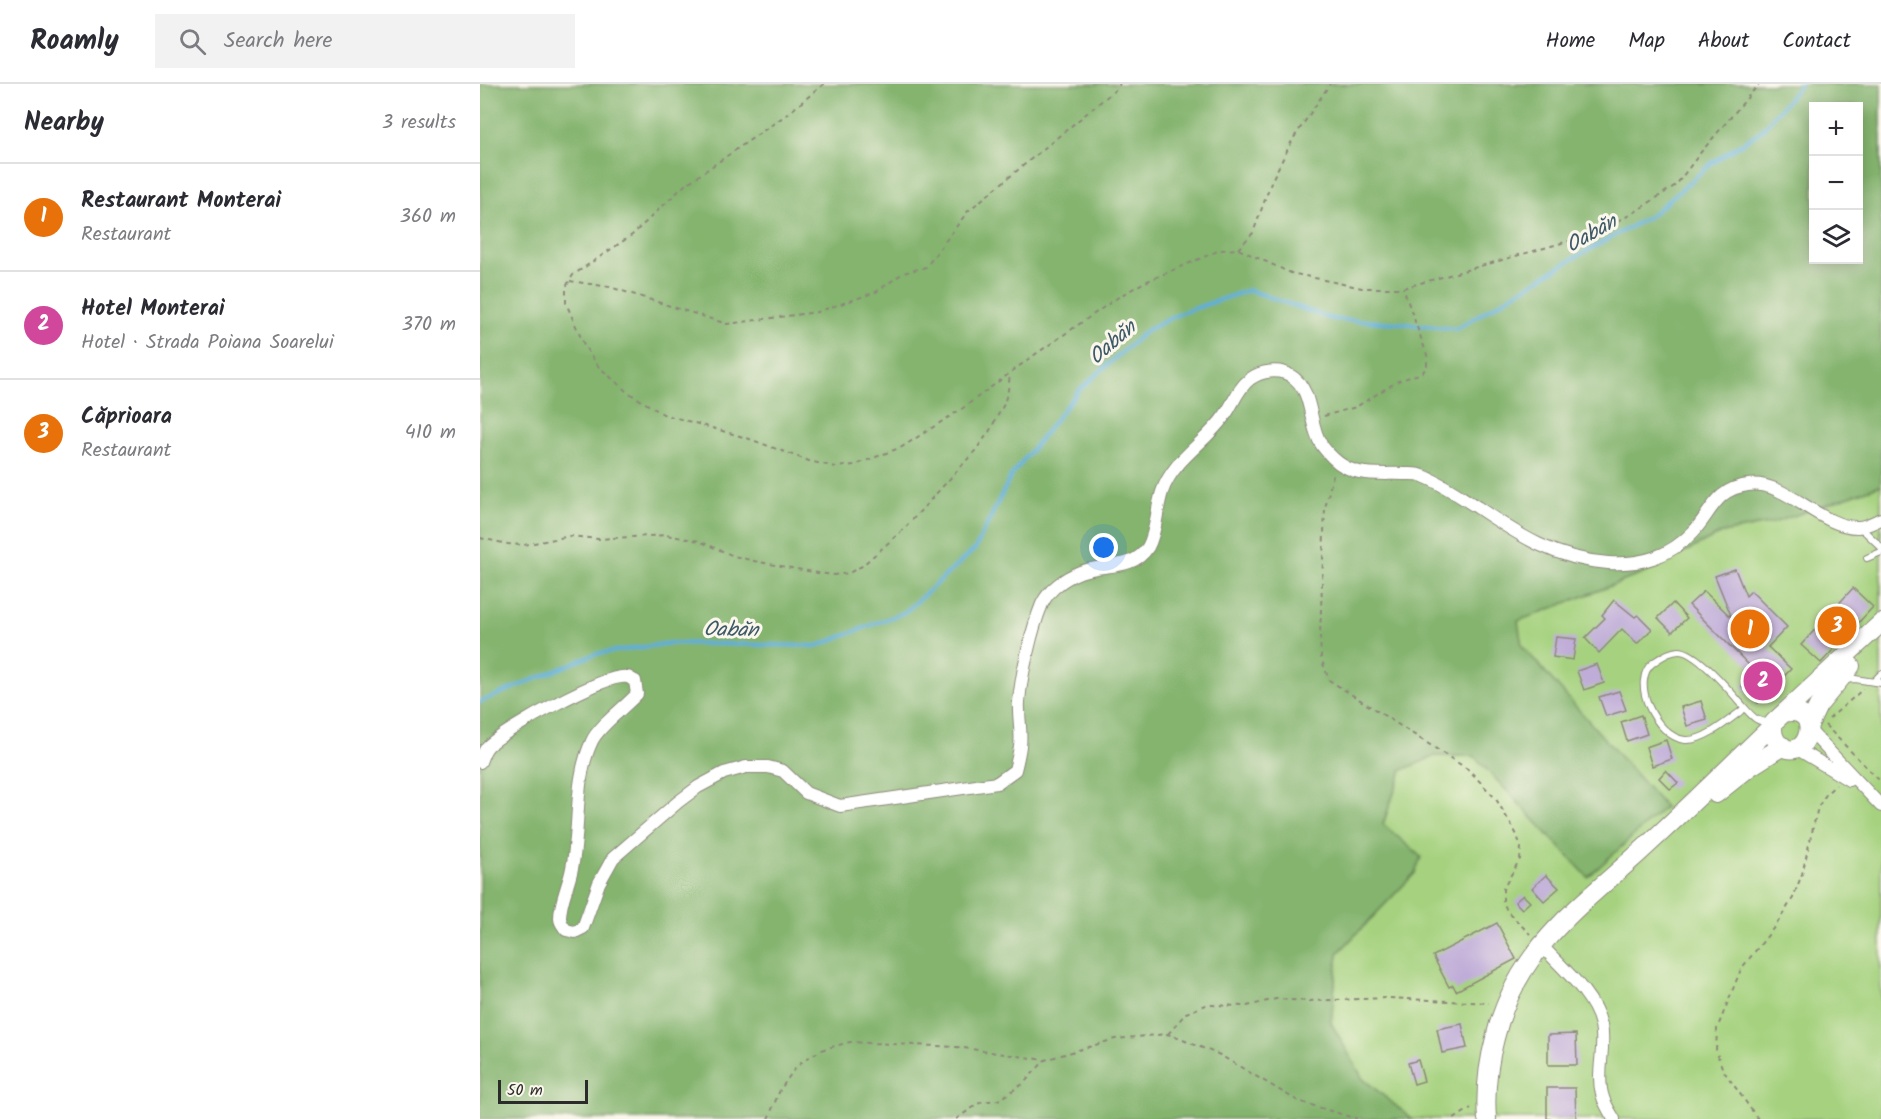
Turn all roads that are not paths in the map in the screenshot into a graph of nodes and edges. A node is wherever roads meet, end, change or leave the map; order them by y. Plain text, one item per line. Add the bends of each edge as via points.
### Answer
1 (1881, 519) edge
2 (1860, 527) junction
3 (1881, 547) edge
4 (1881, 552) edge
5 (1867, 558) dead end
6 (1881, 623) edge
7 (1881, 629) edge
8 (1881, 674) edge
9 (1838, 681) junction
10 (1877, 682) edge
11 (1745, 708) junction
12 (1777, 720) junction
13 (1809, 728) junction
14 (1790, 747) junction
15 (480, 762) edge
16 (1865, 792) junction
17 (1880, 805) edge
18 (1641, 850) junction
19 (1541, 945) junction
20 (1487, 1119) edge
21 (1614, 1119) edge

1 - 2 street
2 - 3 lane
2 - 15 street via 1842,525 1771,488 1751,484 1733,488 1717,499 1694,531 1667,554 1642,562 1570,558 1541,547 1419,474 1358,473 1336,461 1320,442 1300,384 1280,371 1262,373 1248,380 1213,431 1175,467 1162,491 1148,546 1138,558 1074,574 1055,587 1043,602 1026,660 1015,770 997,783 840,806 806,793 783,771 747,767 724,773 684,797 613,858 583,928 575,932 566,930 560,921 572,869 583,765 593,738 636,694 635,681 627,676 611,678 543,711 486,748
4 - 5 lane
6 - 12 main road
7 - 9 main road
8 - 10 lane
9 - 10 lane
9 - 13 main road via 1818,706
11 - 11 lane via 1707,735 1686,740 1668,734 1656,722 1650,707 1644,679 1649,665 1681,651 1692,654
11 - 12 lane via 1757,721
12 - 13 main road via 1796,712 1806,719
12 - 14 main road via 1775,739
12 - 18 main road
13 - 14 main road via 1806,742
13 - 16 street
14 - 16 street
14 - 18 main road via 1751,766
16 - 17 street
18 - 19 main road
19 - 20 main road via 1516,980 1504,1006 1493,1047
19 - 21 street via 1596,1011 1602,1042 1600,1083

